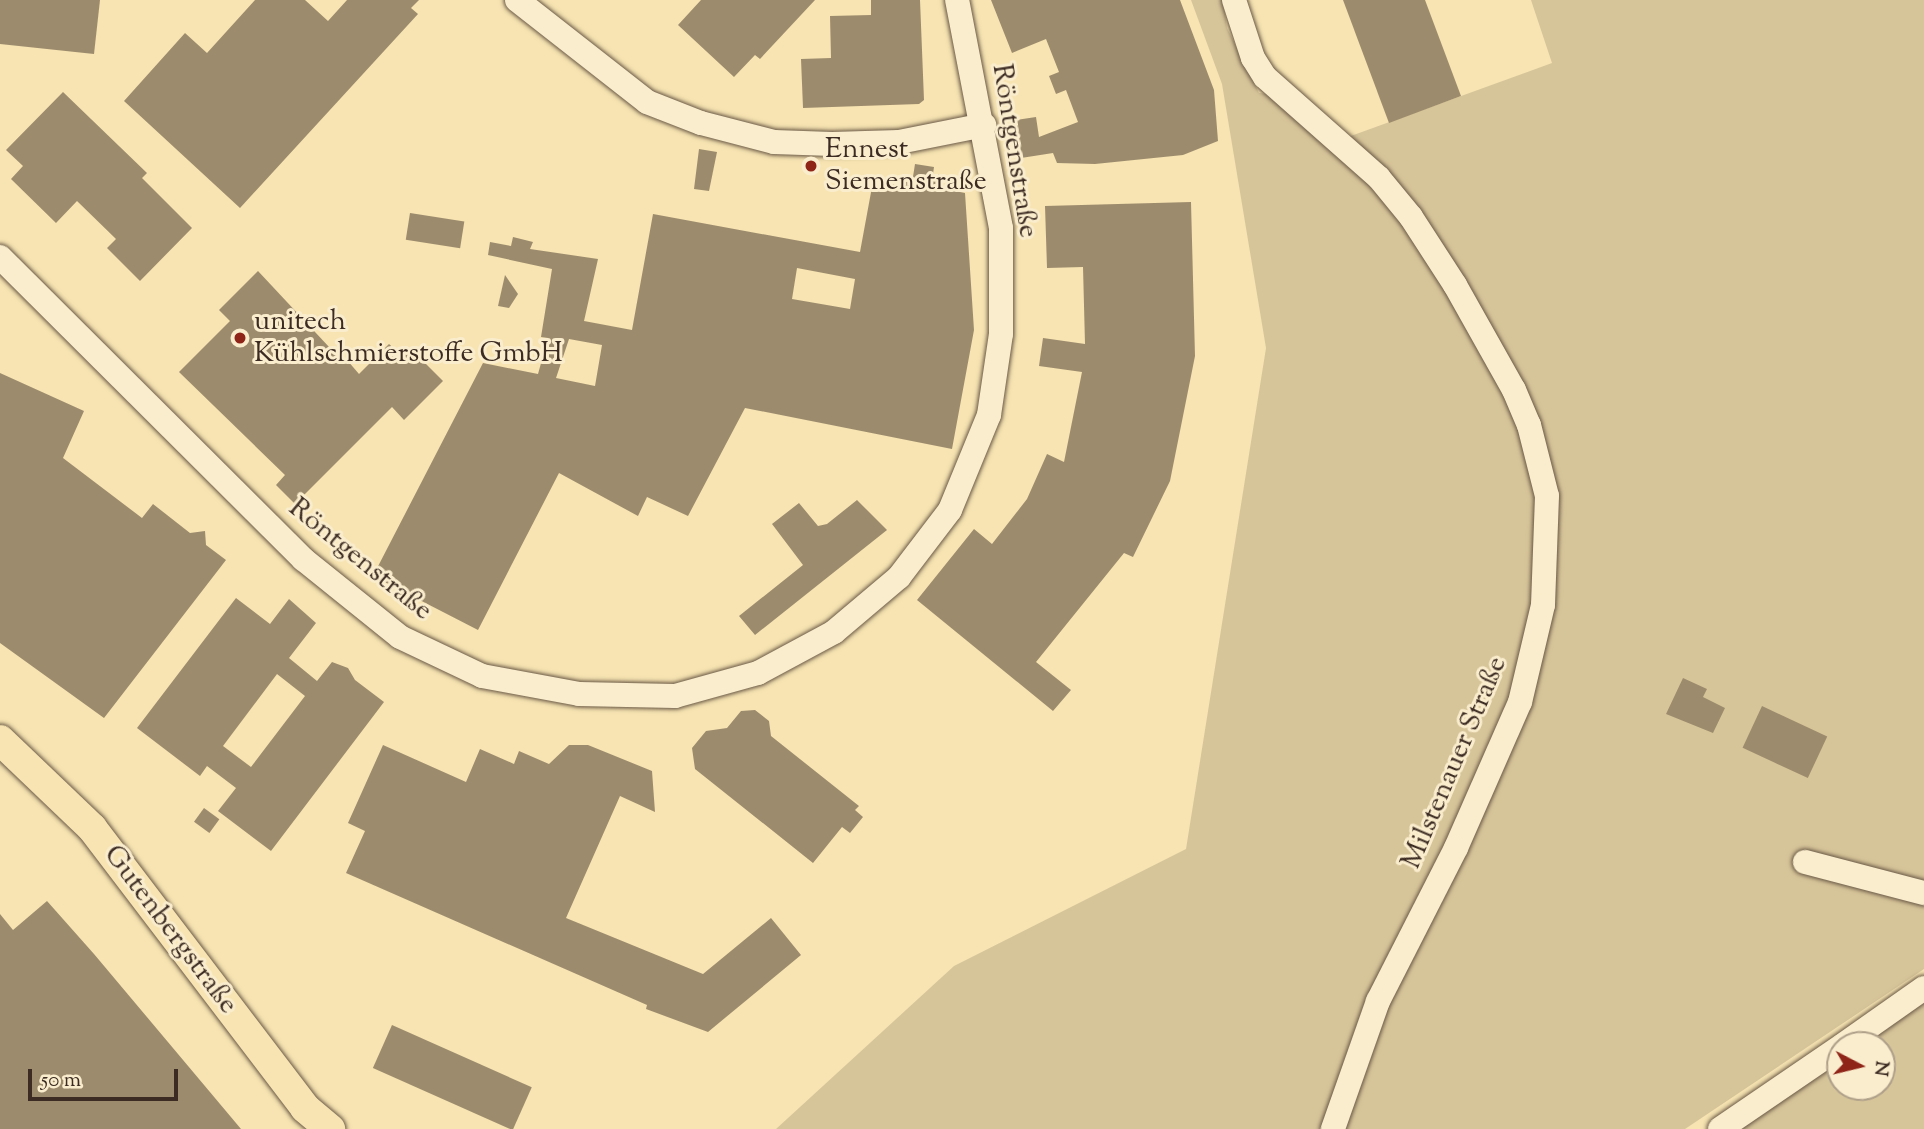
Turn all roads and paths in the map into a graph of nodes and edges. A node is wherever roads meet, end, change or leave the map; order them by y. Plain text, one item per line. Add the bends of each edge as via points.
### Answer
1 (517, 0) edge
2 (957, 0) edge
3 (1234, 0) edge
4 (984, 125) junction
5 (0, 257) edge
6 (0, 740) edge
7 (1805, 862) dead end
8 (1924, 893) edge
9 (1924, 988) edge
10 (1863, 1031) edge
11 (1826, 1057) edge
12 (330, 1129) edge
13 (1333, 1129) edge
14 (1720, 1129) edge

1 - 4 street via 647,102 701,123 774,142 832,144 899,142
2 - 4 street, Röntgenstraße
3 - 13 street, Milstenauer Straße via 1253,58 1265,77 1379,178 1411,217 1455,285 1514,390 1529,425 1547,496 1544,605 1520,702 1455,848 1378,1001
4 - 5 street, Röntgenstraße via 1001,228 1001,334 989,415 950,510 899,577 834,632 758,673 675,696 579,694 482,676 400,637 303,559
6 - 12 main road, Gutenbergstraße via 93,828 305,1108
7 - 8 street
9 - 10 street
11 - 14 street

